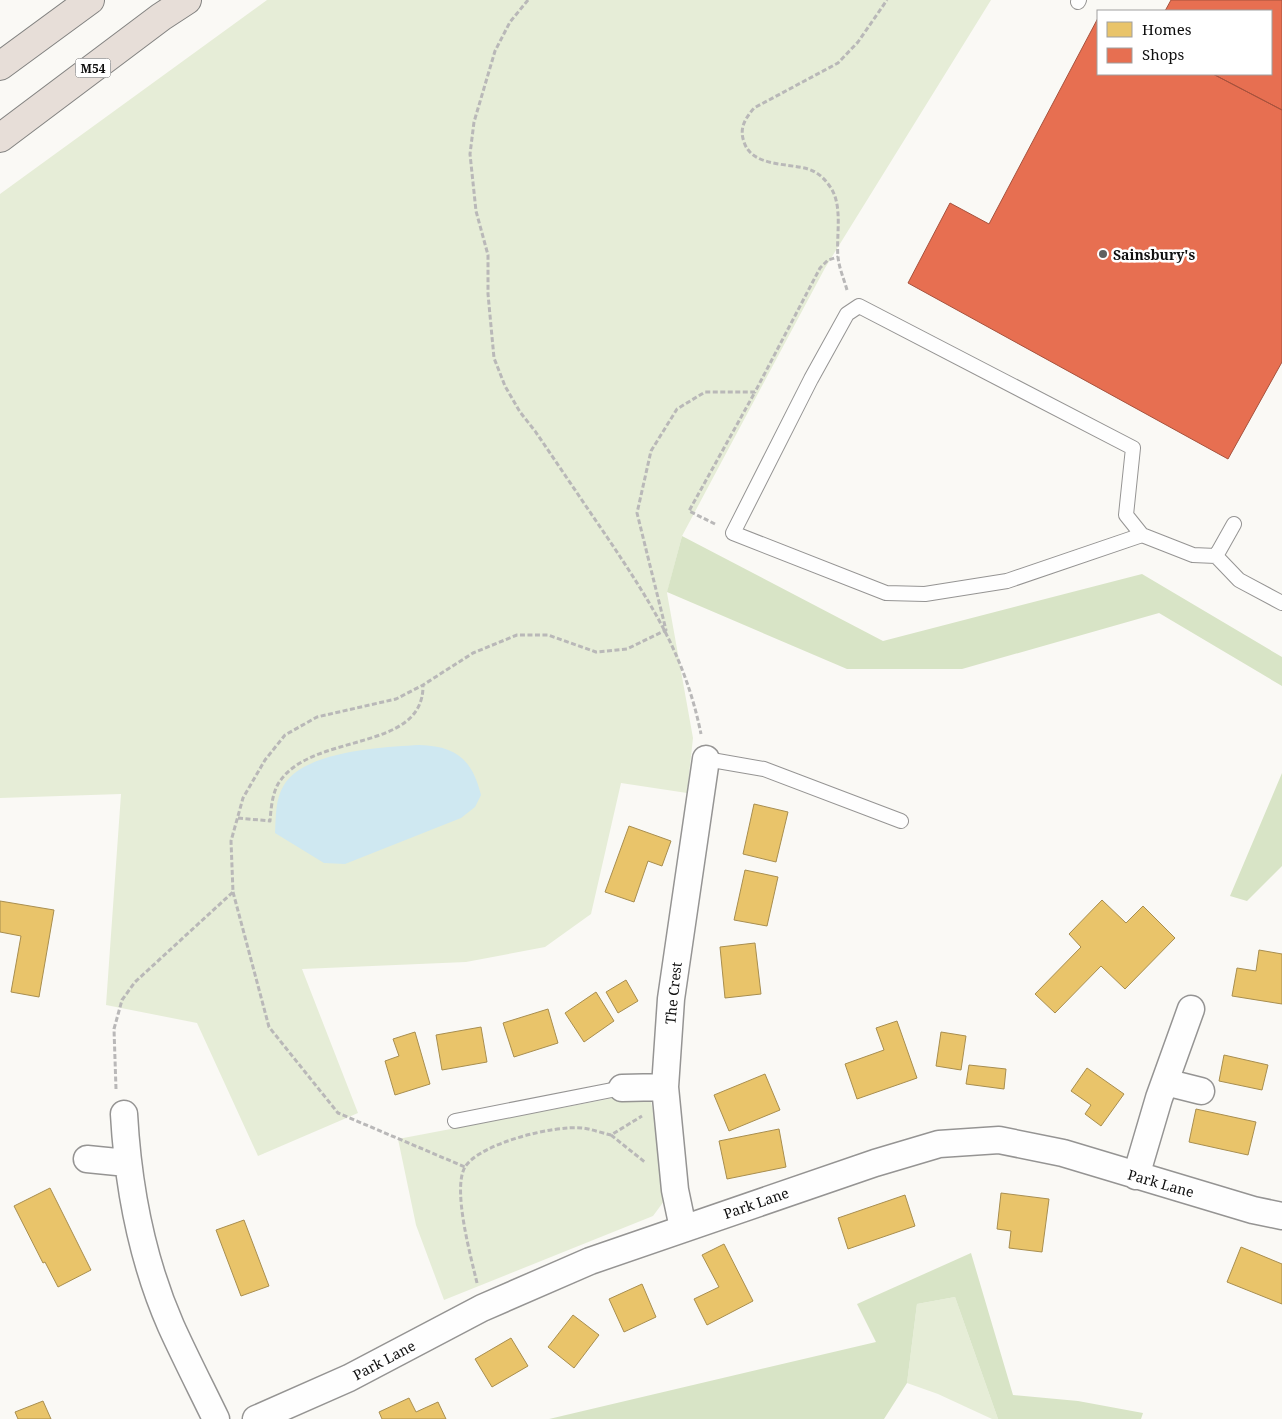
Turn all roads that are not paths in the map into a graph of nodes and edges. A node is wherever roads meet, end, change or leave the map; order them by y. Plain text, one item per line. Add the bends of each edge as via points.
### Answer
1 (90, 0) edge
2 (187, 0) edge
3 (0, 66) edge
4 (0, 138) edge
5 (1234, 524) dead end
6 (1142, 535) junction
7 (1216, 556) junction
8 (1282, 603) edge
9 (706, 759) joint
10 (901, 821) dead end
11 (1191, 1009) dead end
12 (1165, 1082) junction
13 (665, 1087) junction
14 (622, 1088) joint
15 (1201, 1091) dead end
16 (124, 1114) road end
17 (455, 1121) dead end
18 (86, 1159) dead end
19 (127, 1163) junction
20 (1136, 1176) junction
21 (1282, 1216) edge
22 (683, 1228) junction
23 (216, 1419) edge
24 (256, 1419) edge

1 - 3 highway
2 - 4 highway, M54
5 - 7 lane
6 - 6 lane via 1007,581 925,594 886,593 734,533 811,378 847,314 859,306 1133,448 1126,515
6 - 7 lane via 1193,555
7 - 8 lane via 1239,580
9 - 10 lane via 764,769
9 - 13 street, The Crest via 671,998
11 - 12 street
12 - 15 street
12 - 20 street
13 - 14 street
13 - 22 street, The Crest via 675,1190
14 - 17 lane
16 - 19 street
18 - 19 street
19 - 23 street via 150,1265 170,1325
20 - 21 street, Park Lane
20 - 22 street, Park Lane via 1063,1153 999,1140 939,1144
22 - 24 street, Park Lane via 590,1261 482,1308 349,1378

